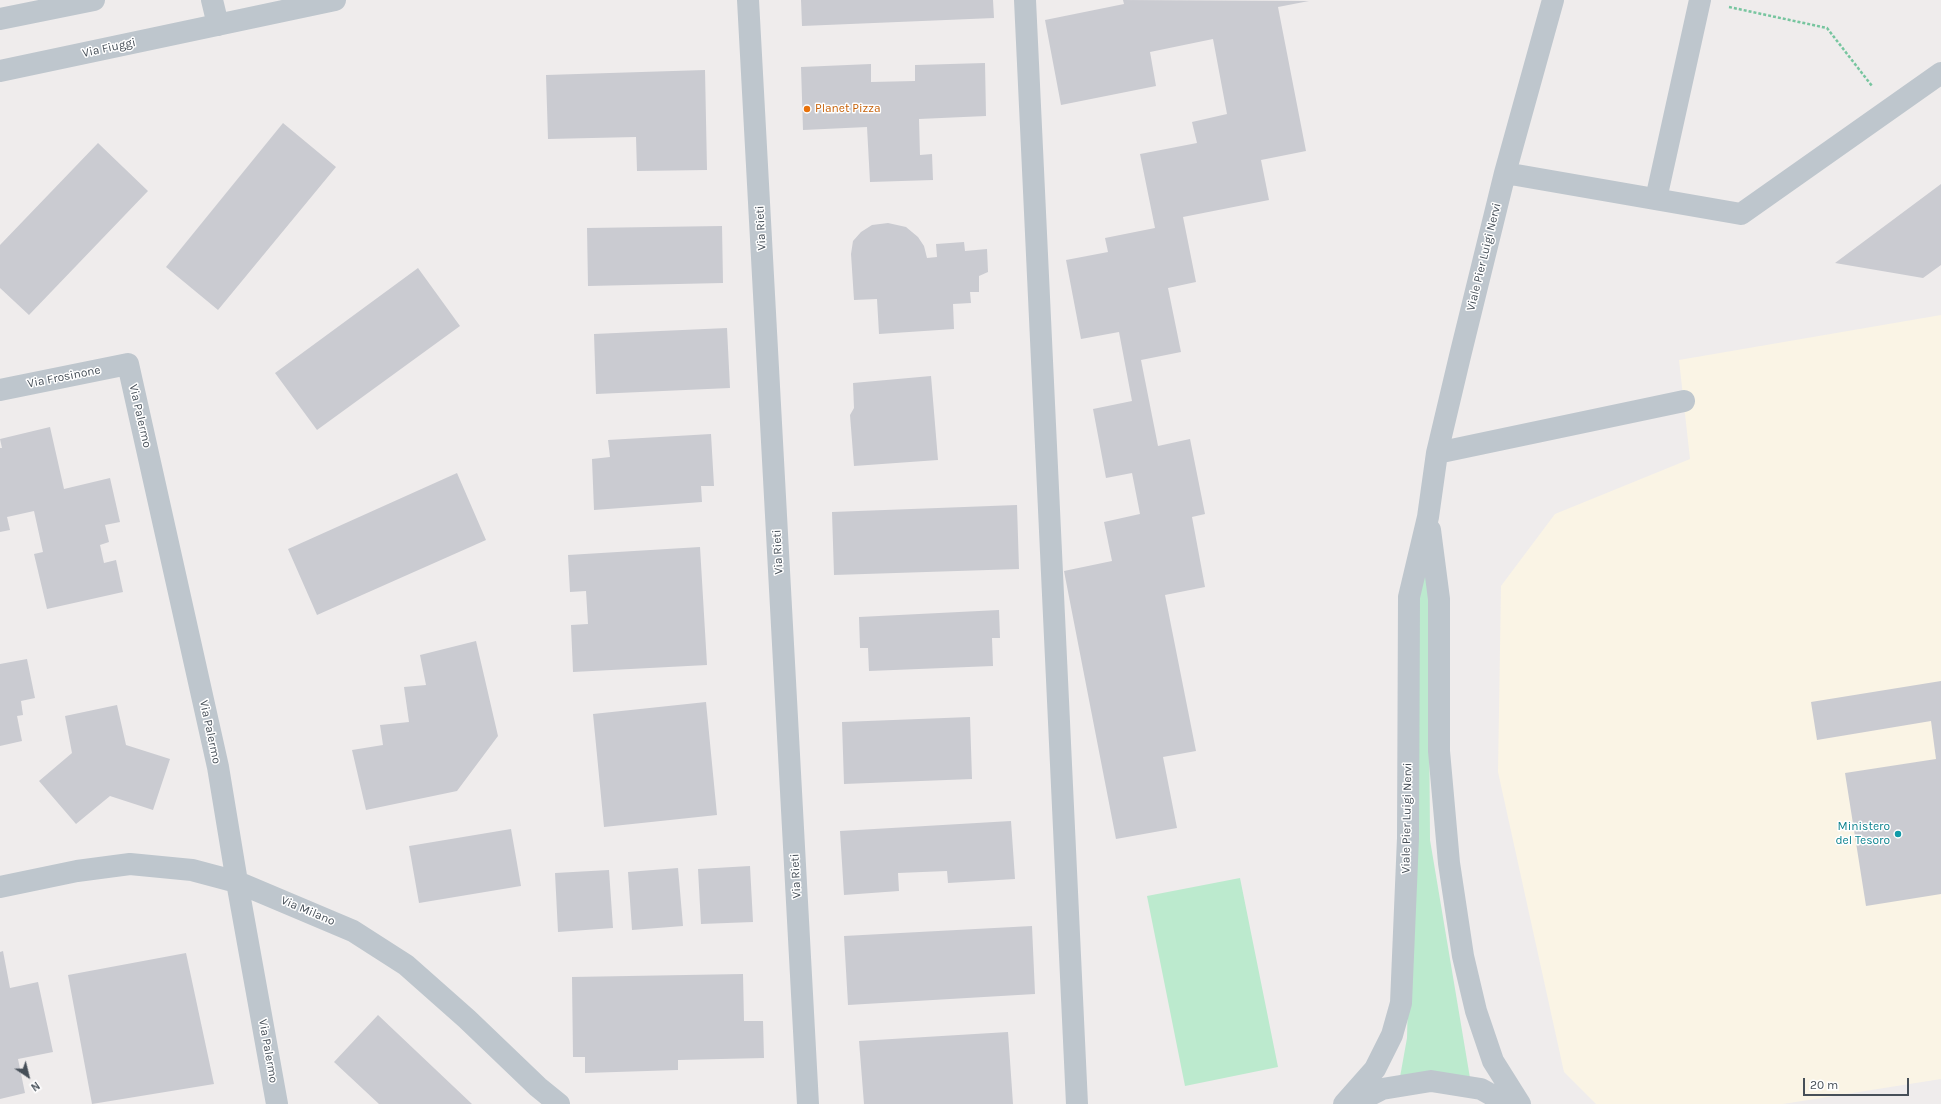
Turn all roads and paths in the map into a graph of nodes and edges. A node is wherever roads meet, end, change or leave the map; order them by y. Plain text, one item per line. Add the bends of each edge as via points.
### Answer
1 (94, 0) edge
2 (212, 0) edge
3 (335, 0) edge
4 (748, 0) edge
5 (1025, 0) edge
6 (1552, 0) edge
7 (1700, 1) edge
8 (295, 4) edge
9 (0, 19) edge
10 (218, 25) junction
11 (0, 71) edge
12 (1941, 73) edge
13 (1890, 109) junction
14 (1505, 173) junction
15 (1656, 200) junction
16 (128, 364) joint
17 (0, 390) edge
18 (1684, 400) dead end
19 (1437, 454) junction
20 (1428, 517) junction
21 (237, 882) junction
22 (0, 887) edge
23 (277, 1104) edge
24 (558, 1104) edge
25 (808, 1104) edge
26 (1077, 1104) edge
27 (1344, 1104) edge
28 (1353, 1104) edge
29 (1508, 1104) edge
30 (1520, 1104) edge

1 - 9 street
2 - 10 street
3 - 8 street, Via Fiuggi
4 - 25 street, Via Rieti
5 - 26 street
6 - 14 street, Viale Pier Luigi Nervi
7 - 13 path via 1827,28
7 - 15 street
8 - 10 street, Via Fiuggi
10 - 11 street, Via Fiuggi
12 - 13 street
13 - 15 street via 1741,214
14 - 15 street
14 - 19 street, Viale Pier Luigi Nervi
16 - 17 street, Via Frosinone
16 - 21 street, Via Palermo via 218,767
18 - 19 street
19 - 20 street, Viale Pier Luigi Nervi
20 - 27 street, Viale Pier Luigi Nervi via 1409,597 1408,838 1401,1003 1392,1035 1375,1069
20 - 30 street, Viale Pier Luigi Nervi via 1439,599 1439,750 1449,863 1459,933 1476,1011 1493,1061
21 - 22 street, Via Milano via 192,870 130,864 77,871
21 - 23 street, Via Palermo
21 - 24 street, Via Milano via 353,931 406,965
28 - 29 street via 1382,1089 1431,1081 1481,1089

